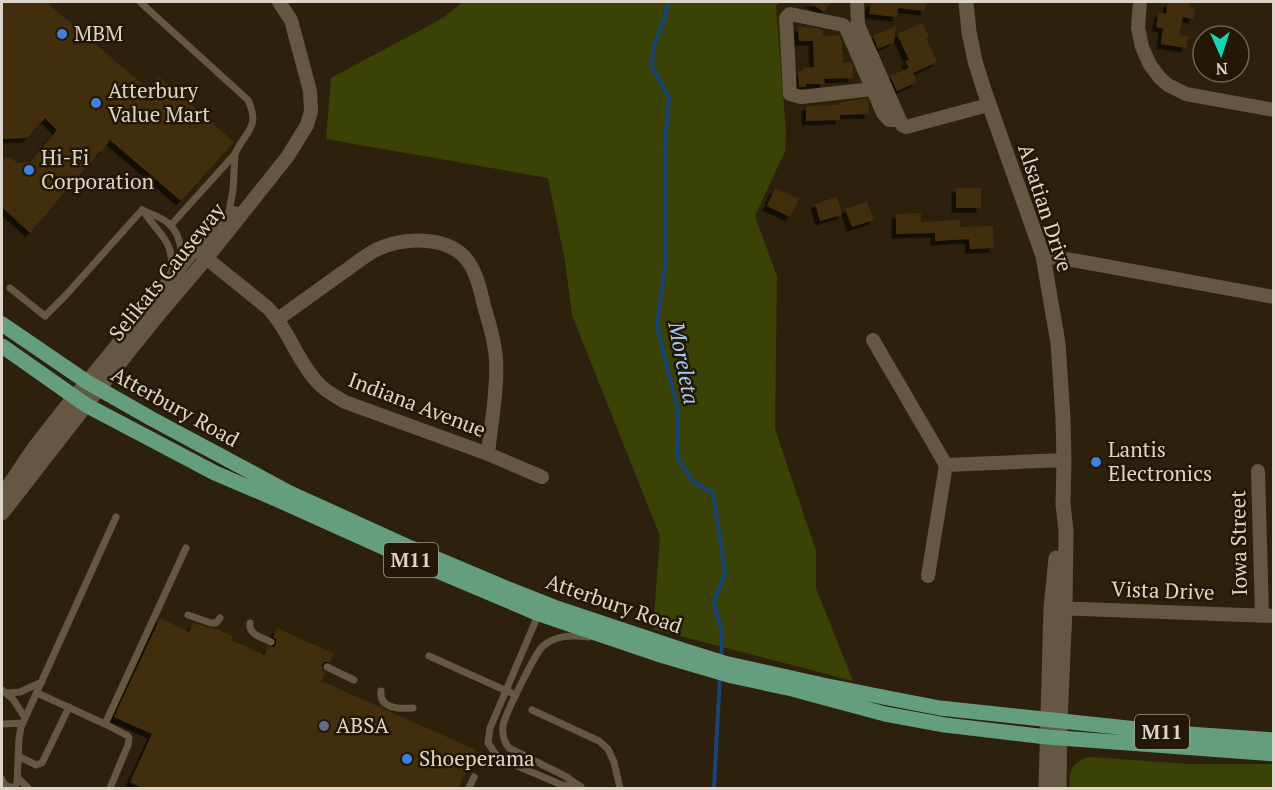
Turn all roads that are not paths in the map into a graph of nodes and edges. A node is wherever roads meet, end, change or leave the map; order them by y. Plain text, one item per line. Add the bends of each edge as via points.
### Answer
1 (140, 2) edge
2 (279, 2) edge
3 (857, 2) edge
4 (966, 2) edge
5 (1140, 2) edge
6 (873, 89) junction
7 (988, 105) junction
8 (1274, 110) edge
9 (903, 123) junction
10 (235, 154) junction
11 (254, 199) junction
12 (142, 210) junction
13 (228, 219) junction
14 (171, 225) junction
15 (195, 249) junction
16 (1043, 256) junction
17 (206, 259) junction
18 (182, 266) junction
19 (172, 278) junction
20 (10, 288) dead end
21 (180, 290) junction
22 (1274, 297) edge
23 (278, 319) junction
24 (2, 324) edge
25 (873, 340) dead end
26 (2, 346) edge
27 (93, 385) junction
28 (80, 401) junction
29 (488, 454) junction
30 (1064, 460) junction
31 (946, 465) junction
32 (1258, 471) dead end
33 (542, 477) dead end
34 (2, 496) edge
35 (2, 513) edge
36 (116, 517) dead end
37 (186, 548) dead end
38 (928, 576) dead end
39 (541, 608) junction
40 (1058, 608) junction
41 (188, 615) dead end
42 (1268, 616) edge
43 (220, 618) dead end
44 (250, 623) dead end
45 (606, 631) junction
46 (271, 642) dead end
47 (429, 656) dead end
48 (327, 668) dead end
49 (759, 676) junction
50 (354, 680) dead end
51 (42, 682) junction
52 (381, 690) dead end
53 (4, 691) edge
54 (506, 691) junction
55 (38, 693) junction
56 (516, 694) junction
57 (69, 707) junction
58 (413, 708) dead end
59 (532, 710) dead end
60 (24, 720) junction
61 (1054, 720) junction
62 (2, 724) edge
63 (105, 724) junction
64 (1054, 738) junction
65 (1274, 740) edge
66 (1274, 754) edge
67 (18, 756) junction
68 (565, 776) junction
69 (474, 777) dead end
70 (18, 778) junction
71 (2, 779) edge
72 (562, 787) edge
73 (584, 788) edge
74 (28, 789) edge
75 (110, 789) edge
76 (469, 789) edge
77 (620, 789) edge
78 (1046, 789) edge
79 (1059, 789) edge

1 - 10 lane via 248,100 252,124
2 - 11 street, Selikats Causeway via 291,20 311,104 307,125
3 - 9 street via 858,25
4 - 7 street, Alsatian Drive via 975,61
5 - 8 street via 1138,28 1142,47 1150,66 1168,85 1186,94
6 - 6 street via 801,97 790,94 786,18 790,14 843,25
6 - 9 street via 889,120
7 - 9 street
7 - 16 street, Alsatian Drive
10 - 13 lane
10 - 14 lane
11 - 13 street, Selikats Causeway
11 - 17 street, Selikats Causeway
12 - 14 lane
12 - 19 lane via 168,243
12 - 20 lane via 45,316
13 - 15 street, Selikats Causeway
14 - 18 lane via 182,251
15 - 17 street, Indiana Avenue
15 - 18 street, Selikats Causeway
16 - 22 street
16 - 30 street, Alsatian Drive via 1062,381
17 - 21 street, Selikats Causeway
17 - 23 street, Indiana Avenue
18 - 19 street, Selikats Causeway
18 - 21 lane
19 - 27 street, Selikats Causeway
21 - 27 street, Selikats Causeway
23 - 29 street, Indiana Avenue via 308,371 328,392 345,402
23 - 29 street via 379,249 418,240 456,251 466,258 476,276 495,347
24 - 27 main road, Atterbury Road / M11
25 - 31 street
26 - 28 main road, Atterbury Road / M11
27 - 28 street, Selikats Causeway
27 - 39 main road, Atterbury Road / M11 via 290,493
28 - 34 street, Selikats Causeway via 35,447
28 - 35 street, Selikats Causeway
28 - 39 main road, Atterbury Road / M11 via 215,473 409,559
29 - 33 street, Indiana Avenue
30 - 31 street
30 - 40 street, Alsatian Drive via 1057,546
31 - 38 street
32 - 42 street, Iowa Street
36 - 51 lane
37 - 63 lane
39 - 45 main road, Atterbury Road / M11
39 - 54 lane
40 - 42 street, Vista Drive
40 - 61 street, Alsatian Drive
41 - 43 lane via 214,624
44 - 46 lane via 251,632
45 - 49 main road, Atterbury Road / M11
45 - 56 lane via 598,638 564,636 544,645
47 - 54 lane
48 - 50 lane
49 - 61 main road, Atterbury Road / M11 via 940,708
49 - 64 main road, Atterbury Road / M11 via 898,717
51 - 53 lane via 20,692
51 - 55 lane
52 - 58 lane via 384,702 394,708
53 - 60 lane
54 - 56 lane
54 - 72 lane via 488,733 491,748 501,759
55 - 57 lane
55 - 60 lane
56 - 68 lane via 503,725 507,745
57 - 63 lane
57 - 67 lane via 42,763 36,765
59 - 77 lane via 599,741 608,749
60 - 62 lane
60 - 67 lane
61 - 64 street, Alsatian Drive
61 - 65 main road, Atterbury Road / M11
63 - 75 lane via 129,738
64 - 66 main road, Atterbury Road / M11
64 - 78 street
64 - 79 street
67 - 70 lane
68 - 72 lane
68 - 73 lane
69 - 76 lane
70 - 71 lane via 13,787 5,785
70 - 74 lane
72 - 73 lane

